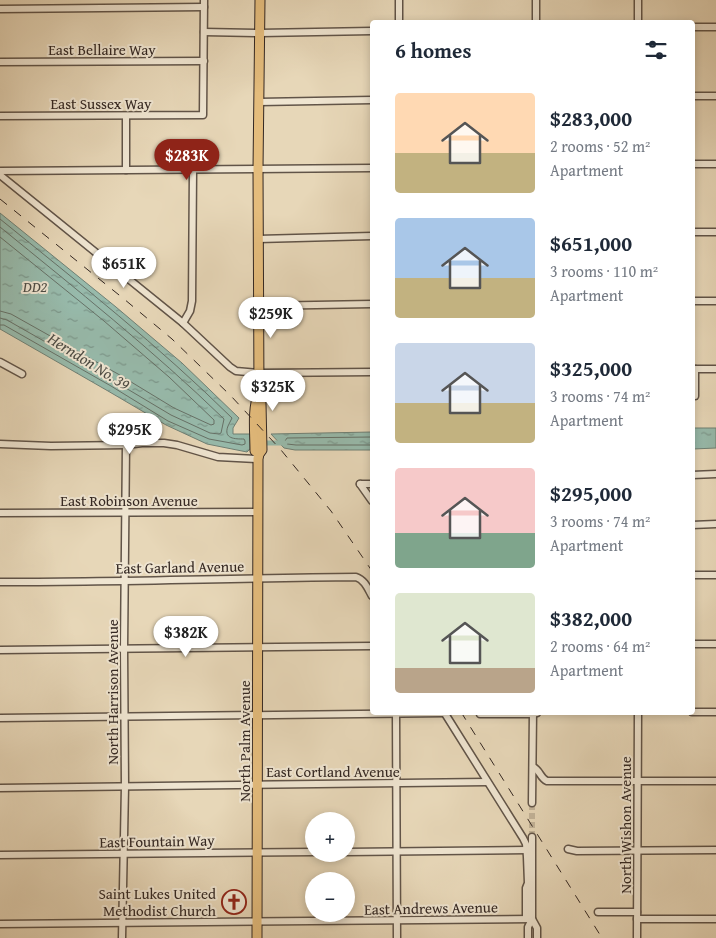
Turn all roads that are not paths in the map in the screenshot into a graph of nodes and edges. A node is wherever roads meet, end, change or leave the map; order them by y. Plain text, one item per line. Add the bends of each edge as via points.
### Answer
1 (260, 0) edge
2 (399, 0) edge
3 (536, 0) edge
4 (638, 0) edge
5 (204, 3) edge
6 (0, 8) edge
7 (399, 20) edge
8 (536, 20) edge
9 (638, 20) edge
10 (695, 27) edge
11 (716, 27) edge
12 (370, 31) edge
13 (204, 32) junction
14 (260, 33) junction
15 (204, 61) junction
16 (0, 62) edge
17 (695, 96) edge
18 (716, 96) edge
19 (370, 100) edge
20 (259, 102) junction
21 (0, 116) edge
22 (126, 116) junction
23 (695, 164) edge
24 (716, 164) edge
25 (370, 168) edge
26 (258, 169) junction
27 (126, 170) junction
28 (192, 170) junction
29 (0, 173) edge
30 (695, 232) edge
31 (716, 232) edge
32 (370, 236) edge
33 (258, 239) junction
34 (695, 301) edge
35 (716, 301) edge
36 (370, 304) edge
37 (259, 306) junction
38 (183, 322) junction
39 (0, 362) edge
40 (695, 369) edge
41 (716, 369) edge
42 (370, 372) edge
43 (259, 373) junction
44 (22, 374) dead end
45 (0, 444) edge
46 (126, 445) junction
47 (258, 453) junction
48 (716, 474) edge
49 (695, 475) edge
50 (370, 484) edge
51 (370, 497) edge
52 (126, 512) junction
53 (258, 512) junction
54 (0, 513) edge
55 (695, 524) edge
56 (716, 524) edge
57 (695, 575) edge
58 (716, 575) edge
59 (259, 578) junction
60 (0, 582) edge
61 (125, 582) junction
62 (370, 593) edge
63 (695, 644) edge
64 (716, 644) edge
65 (370, 646) edge
66 (258, 647) junction
67 (124, 649) junction
68 (0, 650) edge
69 (695, 712) edge
70 (716, 712) edge
71 (370, 713) edge
72 (258, 715) junction
73 (396, 715) edge
74 (445, 715) edge
75 (535, 715) edge
76 (638, 715) edge
77 (125, 717) junction
78 (0, 718) edge
79 (533, 767) junction
80 (638, 781) junction
81 (716, 781) edge
82 (487, 782) junction
83 (396, 783) junction
84 (258, 784) junction
85 (125, 786) junction
86 (0, 788) edge
87 (532, 803) tunnel mouth
88 (532, 836) tunnel mouth
89 (568, 849) dead end
90 (527, 850) junction
91 (638, 850) junction
92 (716, 850) edge
93 (257, 852) junction
94 (305, 852) edge
95 (355, 852) edge
96 (397, 852) junction
97 (123, 854) junction
98 (0, 855) edge
99 (528, 883) junction
100 (532, 896) junction
101 (598, 912) dead end
102 (637, 912) junction
103 (529, 919) junction
104 (637, 919) junction
105 (716, 919) edge
106 (257, 921) junction
107 (397, 921) junction
108 (122, 923) junction
109 (0, 924) edge
110 (122, 938) edge
111 (257, 938) edge
112 (397, 938) edge
113 (528, 938) edge
114 (537, 938) edge
115 (637, 938) edge

1 - 14 main road, North Palm Avenue
2 - 7 street
3 - 8 street
4 - 9 street
5 - 6 street
5 - 13 street
10 - 11 street
12 - 14 street
13 - 14 street
13 - 15 street
14 - 20 main road, North Palm Avenue
15 - 16 street, East Bellaire Way
15 - 22 street, East Sussex Way via 203,115
17 - 18 street
19 - 20 street
20 - 26 main road, North Palm Avenue
21 - 22 street, East Sussex Way
22 - 27 street
23 - 24 street
25 - 26 street
26 - 28 street
26 - 33 main road, North Palm Avenue
27 - 28 street
27 - 29 street
28 - 38 street via 192,301
29 - 38 street
30 - 31 street
32 - 33 street
33 - 37 main road, North Palm Avenue
34 - 35 street
36 - 37 street
37 - 43 main road, North Palm Avenue
38 - 43 street via 230,367 236,371
39 - 44 street
40 - 41 street
42 - 43 street
43 - 47 main road, North Palm Avenue via 259,392 255,402
45 - 46 street
46 - 47 street via 164,443 218,457
46 - 52 street, North Harrison Avenue
47 - 53 main road, North Palm Avenue
48 - 49 street
50 - 51 street via 360,484
52 - 53 street, East Robinson Avenue
52 - 54 street, East Robinson Avenue
52 - 61 street, North Harrison Avenue
53 - 59 main road, North Palm Avenue
55 - 56 street
57 - 58 street
59 - 61 street, East Garland Avenue
59 - 62 street, East Garland Avenue via 356,577
59 - 66 main road, North Palm Avenue
60 - 61 street, East Garland Avenue
61 - 67 street, North Harrison Avenue
63 - 64 street
65 - 66 street
66 - 67 street
66 - 72 main road, North Palm Avenue
67 - 68 street
67 - 77 street, North Harrison Avenue
69 - 70 street
71 - 72 street
72 - 77 street
72 - 84 main road, North Palm Avenue
73 - 83 street
74 - 82 street
75 - 79 street
76 - 80 street, North Wishon Avenue
77 - 78 street
77 - 85 street, North Harrison Avenue
79 - 80 street via 547,781
79 - 87 street
80 - 81 street
80 - 91 street, North Wishon Avenue
82 - 83 street, East Cortland Avenue
82 - 90 street via 523,838
83 - 84 street, East Cortland Avenue
83 - 96 street
84 - 85 street, East Cortland Avenue
84 - 93 main road, North Palm Avenue
85 - 86 street, East Cortland Avenue
85 - 97 street, North Harrison Avenue
88 - 100 street
89 - 91 street
90 - 96 street
90 - 99 street
91 - 92 street
91 - 102 street, North Wishon Avenue
93 - 94 street, East Fountain Way
93 - 97 street, East Fountain Way
93 - 106 main road, North Palm Avenue
95 - 96 street
96 - 107 street
97 - 98 street, East Fountain Way
97 - 108 street, North Harrison Avenue
99 - 100 street
99 - 103 street
100 - 103 street
101 - 102 street
102 - 104 street, North Wishon Avenue
103 - 107 street, East Andrews Avenue
103 - 113 street
103 - 114 street via 537,928
104 - 105 street
104 - 115 street, North Wishon Avenue
106 - 107 street, East Andrews Avenue
106 - 108 street, East Andrews Avenue
106 - 111 main road, North Palm Avenue
107 - 112 street
108 - 109 street, East Andrews Avenue
108 - 110 street, North Harrison Avenue

